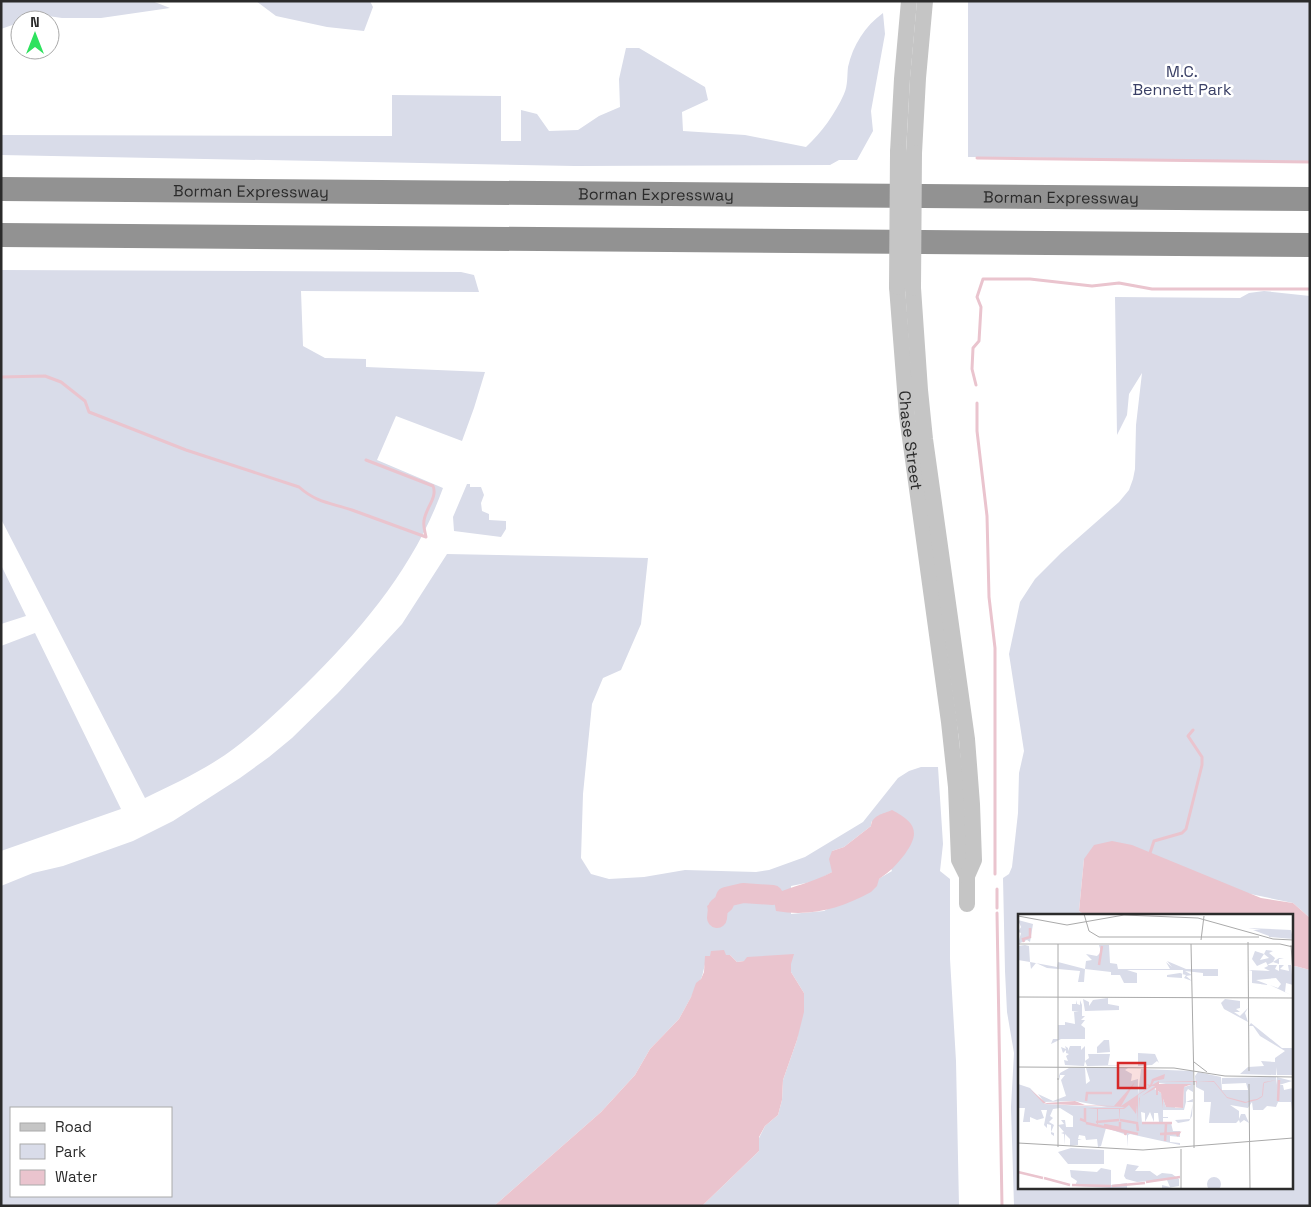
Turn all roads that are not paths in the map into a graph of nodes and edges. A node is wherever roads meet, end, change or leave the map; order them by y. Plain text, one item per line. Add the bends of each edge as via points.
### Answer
1 (909, 1) edge
2 (925, 1) edge
3 (906, 152) junction
4 (1, 189) edge
5 (1310, 198) edge
6 (1, 235) edge
7 (1310, 244) edge
8 (968, 904) dead end

1 - 3 street, Chase Street via 902,79
2 - 3 street, Chase Street via 916,100
3 - 8 street, Chase Street, bridge via 905,287 967,739 974,860 967,876
4 - 5 highway, Borman Expressway
6 - 7 highway

